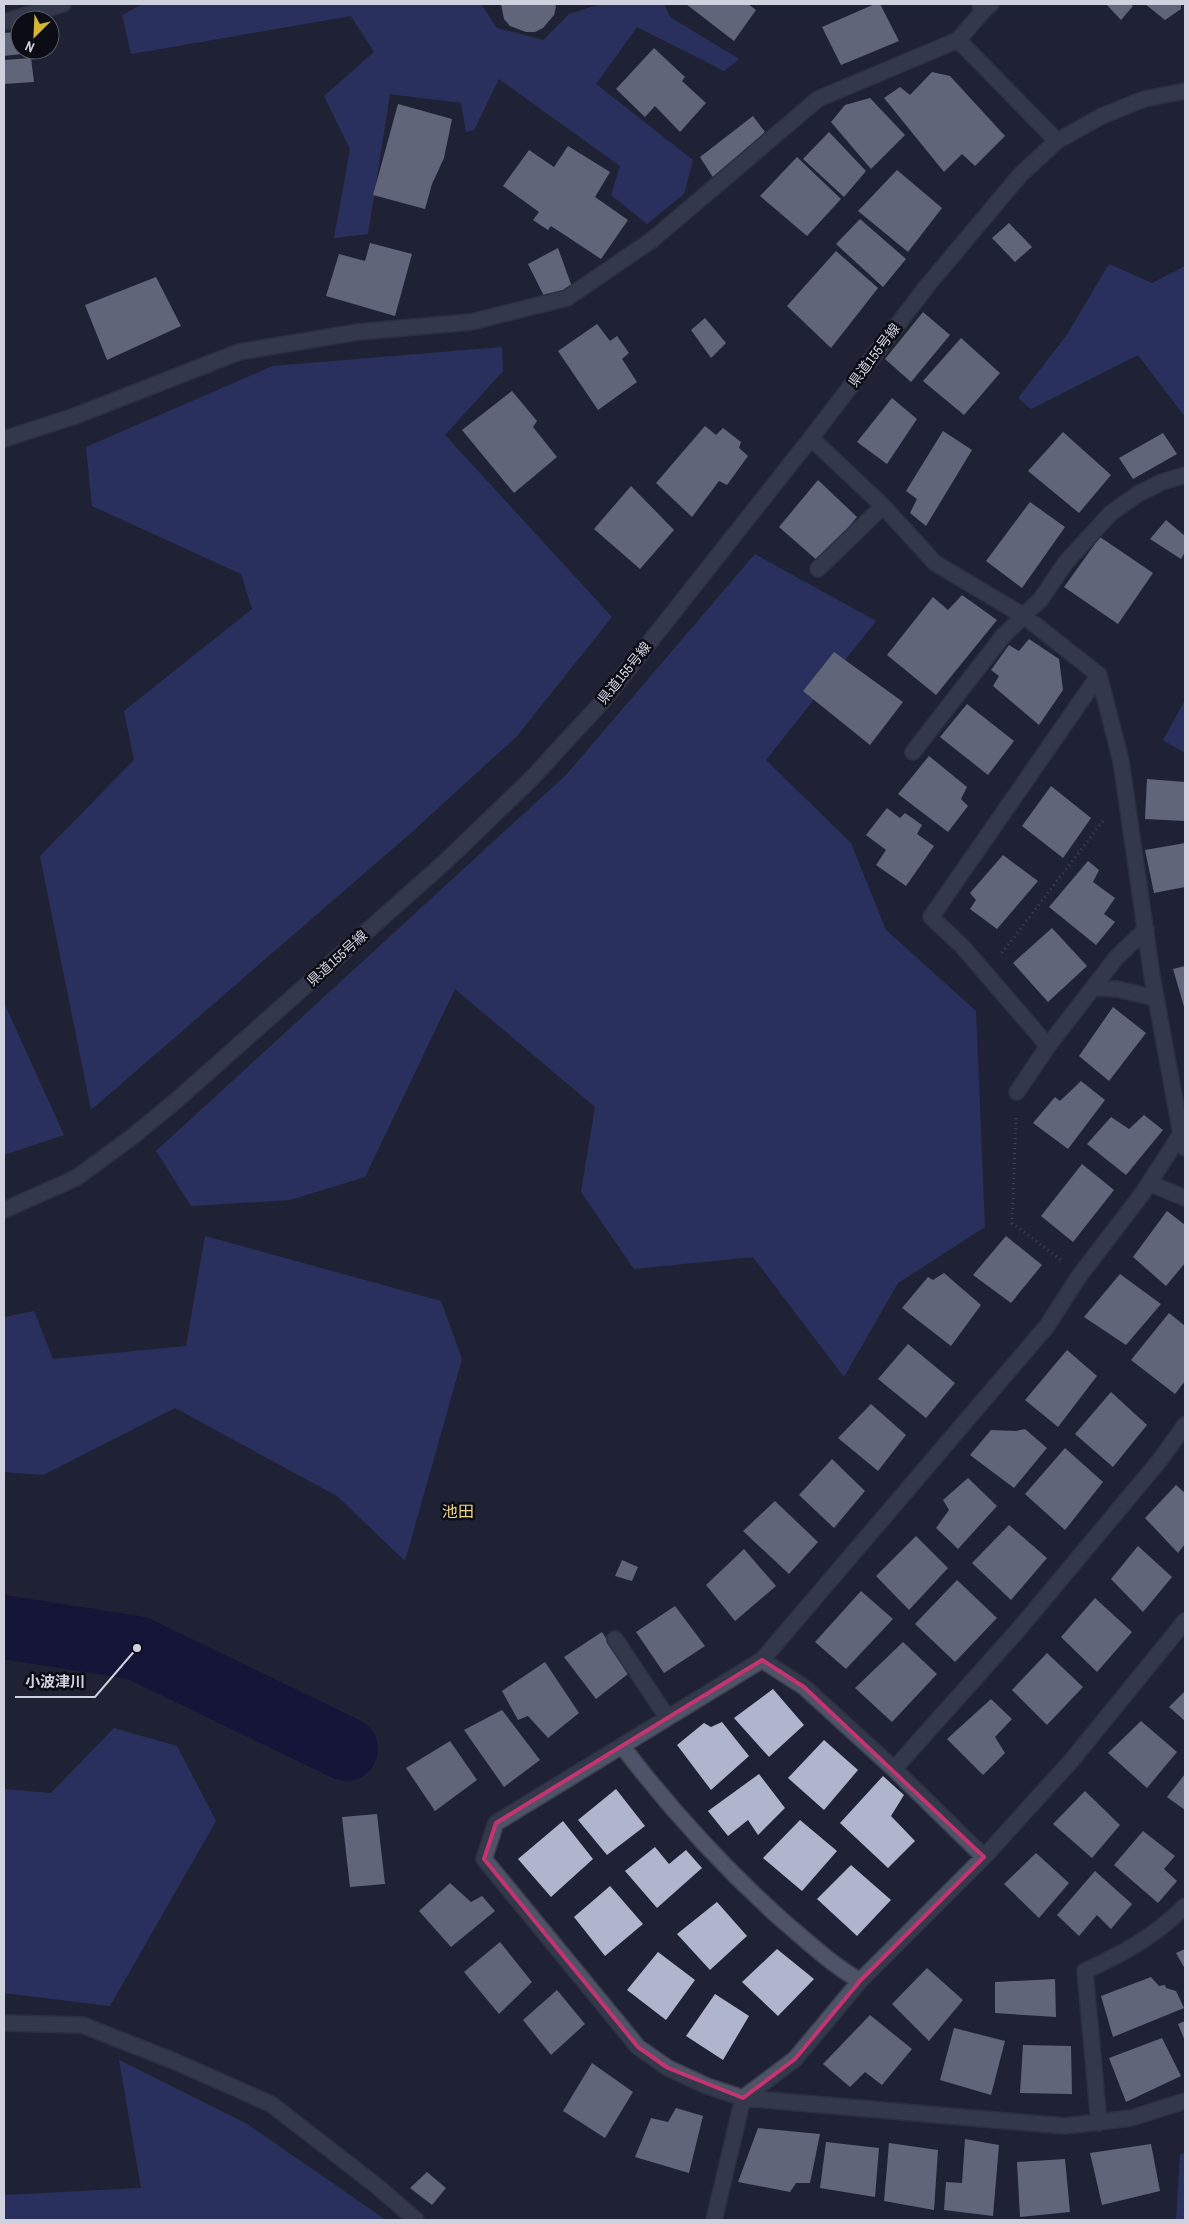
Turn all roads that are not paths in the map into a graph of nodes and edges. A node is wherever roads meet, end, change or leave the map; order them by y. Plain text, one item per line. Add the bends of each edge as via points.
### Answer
1 (63, 4) edge
2 (985, 6) edge
3 (4, 22) edge
4 (958, 40) junction
5 (1185, 91) edge
6 (1057, 141) junction
7 (811, 438) junction
8 (4, 440) edge
9 (1185, 475) edge
10 (883, 506) junction
11 (818, 570) dead end
12 (1024, 616) junction
13 (1098, 675) junction
14 (913, 752) dead end
15 (1146, 928) junction
16 (1094, 988) junction
17 (1156, 998) junction
18 (1048, 1046) junction
19 (1017, 1092) road end
20 (1183, 1141) edge
21 (1149, 1183) junction
22 (1185, 1198) edge
23 (4, 1210) edge
24 (1185, 1425) edge
25 (1185, 1621) edge
26 (615, 1639) dead end
27 (762, 1660) junction
28 (667, 1717) junction
29 (622, 1746) junction
30 (894, 1768) junction
31 (984, 1857) junction
32 (1185, 1906) edge
33 (860, 1981) junction
34 (4, 2023) edge
35 (743, 2098) junction
36 (1185, 2101) edge
37 (1099, 2123) junction
38 (416, 2220) edge
39 (714, 2220) edge

1 - 3 street
2 - 4 street
4 - 6 street
4 - 8 street via 818,99 652,240 567,298 471,322 358,332 239,352 76,416
5 - 6 street, 県道155号線 via 1144,99 1102,116
6 - 7 street, 県道155号線 via 1021,174 989,211 927,286
7 - 10 street
7 - 23 street, 県道155号線 via 604,700 532,778 452,855 132,1136 76,1178
9 - 12 street via 1138,494 1111,513 1066,562 1041,599
10 - 11 street
10 - 12 street via 935,563
12 - 13 street
12 - 14 street via 1003,636
13 - 15 street via 1121,760
13 - 18 street via 931,917 962,946
15 - 16 street via 1116,958
15 - 17 street
16 - 17 street via 1117,989
16 - 18 street
17 - 20 street
18 - 19 street
20 - 21 street
21 - 22 street
21 - 27 street via 1080,1275 1047,1326
24 - 30 street via 1160,1460 1019,1629
25 - 31 street via 1072,1760
26 - 28 street
27 - 28 street
27 - 30 street via 804,1687
28 - 29 street
29 - 33 street via 659,1794 739,1881 834,1965
29 - 35 street via 496,1822 484,1859 638,2047 668,2068
30 - 31 street
31 - 33 street
32 - 37 street via 1164,1927 1122,1954 1085,1971
33 - 35 street via 795,2059
34 - 38 street via 82,2025 270,2104
35 - 37 street via 1065,2126
35 - 39 street
36 - 37 street via 1131,2118

